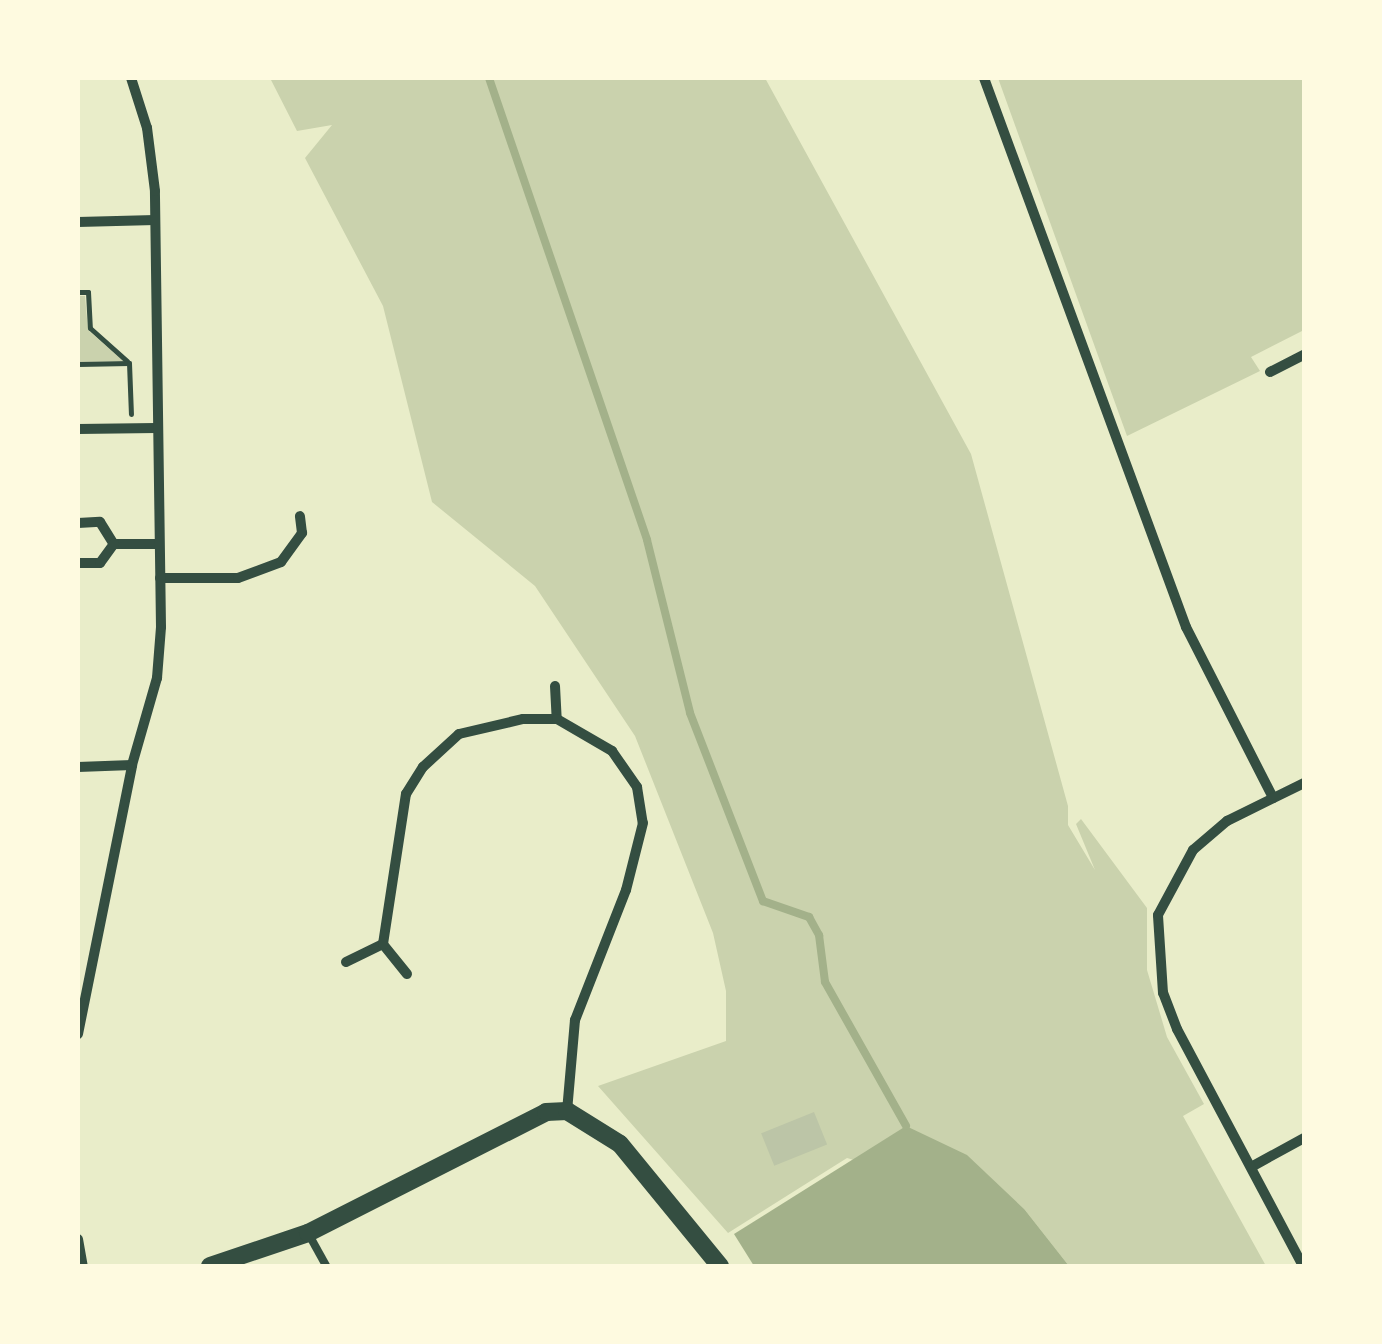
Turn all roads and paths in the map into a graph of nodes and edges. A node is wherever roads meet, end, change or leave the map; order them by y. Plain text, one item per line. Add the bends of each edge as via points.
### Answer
1 (131, 78) edge
2 (984, 78) edge
3 (155, 220) junction
4 (78, 222) edge
5 (78, 292) edge
6 (1304, 355) edge
7 (129, 363) junction
8 (78, 364) edge
9 (1270, 372) dead end
10 (132, 427) junction
11 (156, 428) junction
12 (78, 430) edge
13 (300, 516) dead end
14 (78, 524) edge
15 (114, 544) junction
16 (159, 544) junction
17 (78, 563) edge
18 (160, 578) junction
19 (555, 686) dead end
20 (556, 719) junction
21 (132, 765) junction
22 (78, 768) edge
23 (1304, 782) edge
24 (1273, 798) junction
25 (382, 944) junction
26 (346, 962) dead end
27 (407, 974) dead end
28 (78, 1034) edge
29 (566, 1111) junction
30 (1304, 1138) edge
31 (1253, 1166) junction
32 (308, 1233) junction
33 (78, 1238) edge
34 (83, 1266) edge
35 (210, 1266) edge
36 (326, 1266) edge
37 (720, 1266) edge
38 (1303, 1266) edge

1 - 3 street via 148,128
2 - 24 street via 1186,627
3 - 4 street
3 - 11 street
5 - 7 path via 88,292 90,328
6 - 9 street
7 - 8 path
7 - 10 path
10 - 11 street
10 - 12 street
11 - 16 street
13 - 18 street via 302,534 281,562 238,578
14 - 15 street via 100,522
15 - 16 street
15 - 17 street via 100,562
16 - 18 street
18 - 21 street via 156,678
19 - 20 street
20 - 25 street via 523,718 460,734 423,767 406,794
20 - 29 street via 612,751 636,787 643,822 626,890 575,1020
21 - 22 street
21 - 28 street
23 - 24 street
24 - 31 street via 1228,821 1193,850 1158,915 1163,993
25 - 26 street
25 - 27 street
29 - 32 street via 546,1112
29 - 37 street via 620,1144
30 - 31 street
31 - 38 street
32 - 35 street
32 - 36 lane
33 - 34 street

